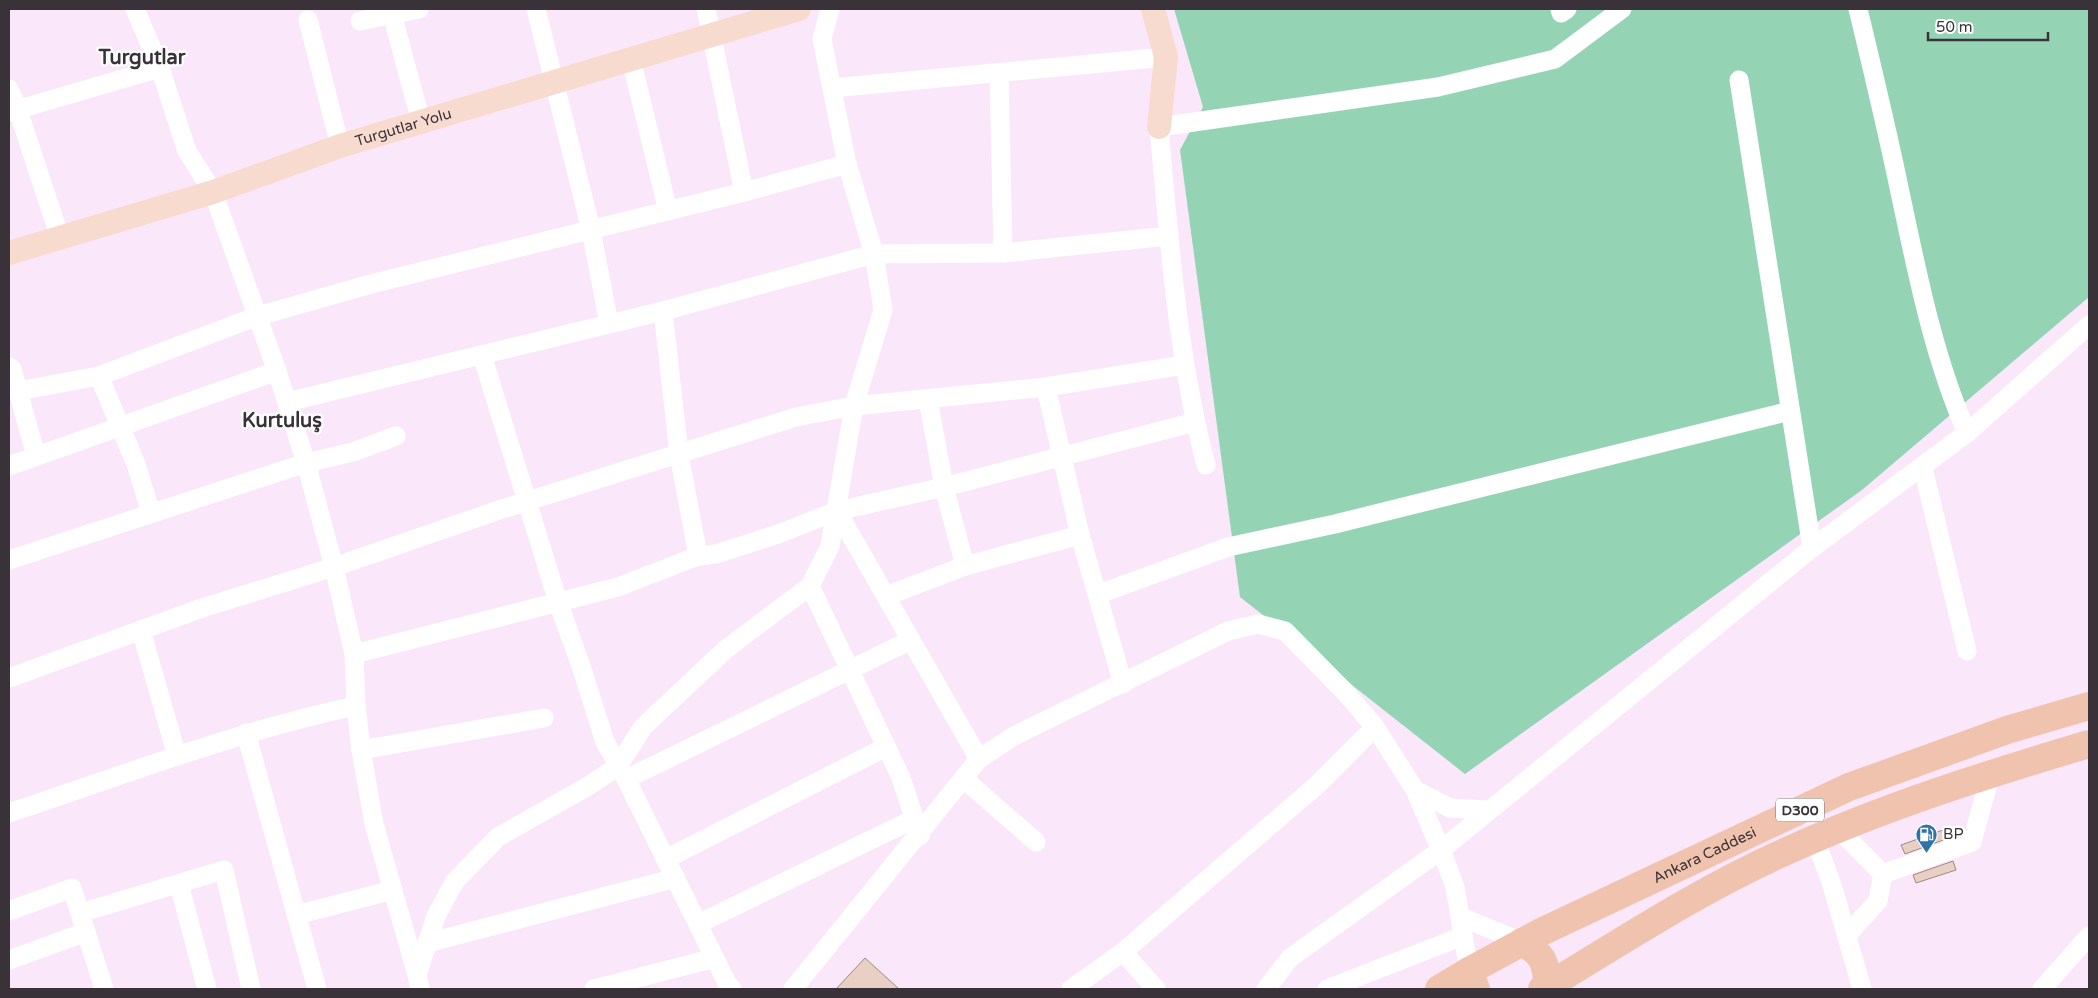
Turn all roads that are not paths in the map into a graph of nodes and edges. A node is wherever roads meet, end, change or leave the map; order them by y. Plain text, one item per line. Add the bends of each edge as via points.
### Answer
1 (135, 9) edge
2 (419, 9) edge
3 (536, 9) edge
4 (706, 9) edge
5 (830, 9) edge
6 (1153, 9) edge
7 (1560, 9) edge
8 (1567, 9) edge
9 (1622, 9) edge
10 (1858, 9) edge
11 (790, 10) edge
12 (392, 14) junction
13 (308, 20) dead end
14 (360, 21) dead end
15 (712, 35) junction
16 (1166, 57) junction
17 (631, 59) junction
18 (160, 68) junction
19 (999, 73) junction
20 (1738, 80) dead end
21 (553, 82) junction
22 (832, 88) junction
23 (9, 89) edge
24 (14, 111) edge
25 (421, 122) junction
26 (1159, 126) junction
27 (340, 146) junction
28 (847, 164) junction
29 (213, 192) junction
30 (744, 192) junction
31 (668, 211) junction
32 (591, 230) junction
33 (1169, 236) junction
34 (60, 238) junction
35 (9, 253) edge
36 (1003, 253) junction
37 (874, 254) junction
38 (663, 311) junction
39 (258, 316) junction
40 (609, 324) junction
41 (2089, 325) edge
42 (482, 355) junction
43 (1184, 365) junction
44 (9, 367) edge
45 (277, 371) junction
46 (99, 376) junction
47 (1046, 387) junction
48 (18, 391) junction
49 (928, 399) junction
50 (287, 402) junction
51 (854, 406) junction
52 (1790, 411) junction
53 (1195, 422) junction
54 (122, 426) junction
55 (1967, 433) junction
56 (396, 436) dead end
57 (679, 454) junction
58 (36, 456) junction
59 (1062, 458) junction
60 (306, 463) junction
61 (1206, 465) dead end
62 (9, 466) edge
63 (1923, 468) junction
64 (944, 487) junction
65 (526, 501) junction
66 (837, 511) junction
67 (151, 513) junction
68 (1080, 535) junction
69 (1812, 548) junction
70 (698, 556) junction
71 (9, 560) edge
72 (965, 566) junction
73 (334, 567) junction
74 (810, 586) junction
75 (1099, 594) junction
76 (886, 596) junction
77 (558, 602) junction
78 (141, 630) junction
79 (911, 640) junction
80 (1967, 651) dead end
81 (354, 654) junction
82 (849, 671) junction
83 (9, 678) edge
84 (1123, 684) junction
85 (356, 706) junction
86 (2089, 706) edge
87 (544, 718) dead end
88 (1375, 727) junction
89 (246, 733) junction
90 (2089, 744) edge
91 (886, 747) junction
92 (361, 750) junction
93 (177, 756) junction
94 (979, 759) junction
95 (622, 772) junction
96 (1991, 773) junction
97 (964, 780) junction
98 (1415, 790) junction
99 (1487, 810) junction
100 (9, 813) edge
101 (917, 828) junction
102 (1827, 834) junction
103 (1036, 842) dead end
104 (1441, 850) junction
105 (666, 858) junction
106 (1883, 874) junction
107 (676, 878) junction
108 (178, 884) junction
109 (393, 890) junction
110 (9, 911) edge
111 (80, 914) junction
112 (296, 915) junction
113 (1461, 917) junction
114 (698, 924) junction
115 (86, 932) junction
116 (1847, 935) junction
117 (1463, 936) junction
118 (2089, 936) edge
119 (1522, 942) junction
120 (427, 943) junction
121 (1123, 952) junction
122 (715, 958) junction
123 (9, 960) edge
124 (1472, 980) edge
125 (418, 982) edge
126 (1546, 988) edge
127 (104, 989) edge
128 (207, 989) edge
129 (251, 989) edge
130 (317, 989) edge
131 (594, 989) edge
132 (732, 989) edge
133 (794, 989) edge
134 (1070, 989) edge
135 (1156, 989) edge
136 (1266, 989) edge
137 (1327, 989) edge
138 (1439, 989) edge
139 (1862, 989) edge
140 (2042, 989) edge

1 - 18 street
2 - 12 street
3 - 21 street
4 - 15 street
5 - 22 street via 822,39
6 - 16 main road
7 - 8 street via 1561,13
9 - 26 street via 1555,59 1438,87
10 - 55 street via 1925,310 1950,393
11 - 15 main road, Turgutlar Yolu
12 - 14 street
12 - 25 street
13 - 27 street
15 - 17 main road, Turgutlar Yolu
15 - 30 street
16 - 19 street
16 - 26 main road
17 - 21 main road, Turgutlar Yolu
17 - 31 street
18 - 24 street
18 - 29 street via 187,151
19 - 22 street
19 - 36 street
20 - 52 street
21 - 25 main road, Turgutlar Yolu
21 - 32 street
22 - 28 street
23 - 24 street
24 - 34 street
25 - 27 main road, Turgutlar Yolu
26 - 33 street
27 - 29 main road, Turgutlar Yolu
28 - 30 street
28 - 37 street
29 - 34 main road, Turgutlar Yolu
29 - 39 street
30 - 31 street
31 - 32 street
32 - 39 street via 371,284
32 - 40 street
33 - 36 street
33 - 43 street
34 - 35 main road, Turgutlar Yolu
36 - 37 street
37 - 38 street
37 - 51 street via 883,310
38 - 40 street
38 - 57 street
39 - 45 street
39 - 46 street
40 - 42 street
41 - 55 street
42 - 50 street
42 - 65 street
43 - 47 street
43 - 53 street
44 - 48 street
45 - 50 street
45 - 54 street
46 - 48 street
46 - 54 street
47 - 49 street
47 - 59 street
48 - 58 street
49 - 51 street
49 - 64 street
50 - 60 street
51 - 57 street via 796,417
51 - 66 street
52 - 69 street
52 - 75 street via 1335,524 1228,547
53 - 59 street
53 - 61 street
54 - 58 street
54 - 67 street
55 - 63 street
56 - 60 street via 353,452
57 - 65 street
57 - 70 street
58 - 62 street
59 - 64 street
59 - 68 street
60 - 67 street
60 - 73 street
63 - 69 street
63 - 80 street
64 - 66 street
64 - 72 street
65 - 73 street
65 - 77 street
66 - 70 street via 769,537 716,554
66 - 74 street via 830,546
66 - 76 street
67 - 71 street
68 - 72 street
68 - 75 street
69 - 99 street
70 - 77 street via 618,587
72 - 76 street
73 - 78 street
73 - 81 street
74 - 82 street
74 - 95 street via 726,648 642,728
75 - 84 street
76 - 79 street
77 - 81 street
77 - 95 street via 605,742
78 - 83 street
78 - 93 street
79 - 82 street
79 - 94 street
81 - 85 street
82 - 91 street
82 - 95 street
84 - 88 street via 1228,631 1258,624 1285,632
84 - 94 street via 1014,736
85 - 89 street
85 - 92 street
86 - 119 highway, Ankara Caddesi / D300 via 2007,730 1848,787
87 - 92 street
88 - 98 street
88 - 121 street via 1316,785
89 - 93 street
89 - 112 street
90 - 96 highway, Ankara Caddesi / D300
91 - 101 street via 901,778
91 - 105 street
92 - 109 street via 374,824
93 - 100 street
94 - 97 street
95 - 105 street
95 - 120 street via 590,785 498,837 455,881 436,916
96 - 102 highway, Ankara Caddesi / D300
96 - 106 street via 1972,842
97 - 101 street
97 - 103 street
98 - 99 street via 1450,808
98 - 104 street
99 - 104 street
101 - 114 street
101 - 133 street
102 - 106 street
102 - 116 street via 1832,885
102 - 126 highway, Ankara Caddesi / D300 via 1698,895
104 - 113 street via 1455,887
104 - 136 street via 1290,958
105 - 107 street
106 - 116 street via 1878,901
107 - 114 street
107 - 120 street
108 - 111 street
108 - 128 street
108 - 129 street via 224,870
109 - 112 street
109 - 125 street
110 - 111 street via 72,888
111 - 115 street
112 - 130 street
113 - 117 street
113 - 119 street
114 - 122 street
115 - 123 street
115 - 127 street
116 - 139 street
117 - 124 street
117 - 137 street
118 - 140 street
119 - 124 highway, Ankara Caddesi / D300
119 - 126 highway, Ankara Caddesi / D300 via 1544,959
120 - 125 street
121 - 134 street
121 - 135 street
122 - 131 street
122 - 132 street
124 - 138 highway, Ankara Caddesi / D300

